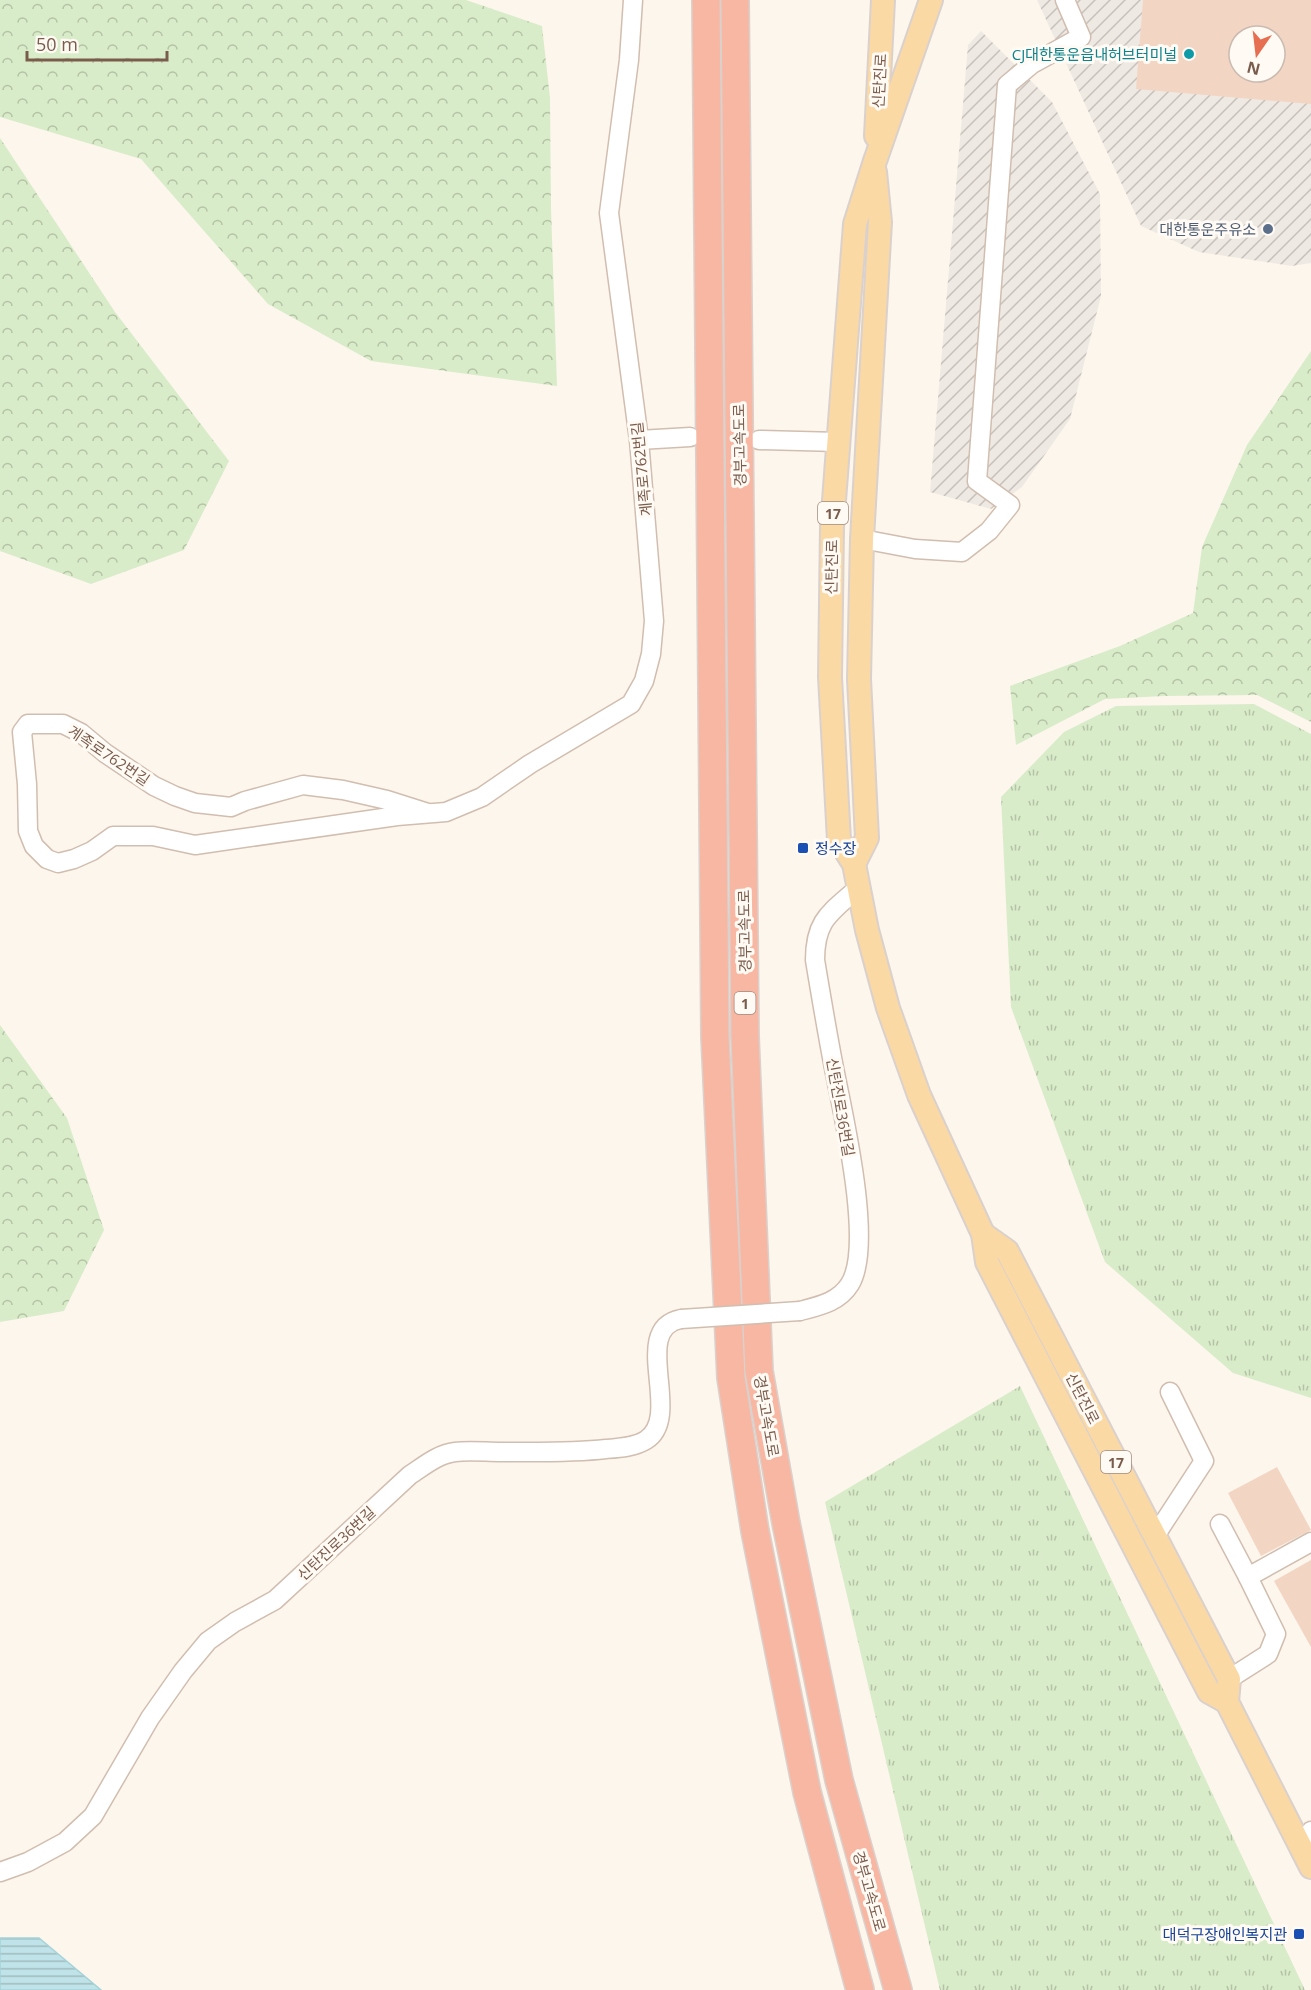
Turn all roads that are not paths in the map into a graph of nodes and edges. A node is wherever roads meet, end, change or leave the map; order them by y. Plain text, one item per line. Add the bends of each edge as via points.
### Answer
1 (633, 0) edge
2 (706, 0) edge
3 (735, 0) edge
4 (883, 0) edge
5 (931, 0) edge
6 (1065, 0) edge
7 (874, 161) junction
8 (690, 437) dead end
9 (639, 440) junction
10 (759, 440) dead end
11 (838, 442) junction
12 (862, 539) junction
13 (428, 813) junction
14 (854, 864) junction
15 (858, 888) junction
16 (982, 1234) junction
17 (1170, 1392) dead end
18 (1220, 1524) dead end
19 (1155, 1536) junction
20 (1311, 1542) edge
21 (1248, 1577) junction
22 (1228, 1690) junction
23 (1308, 1848) edge
24 (0, 1872) edge
25 (860, 1990) edge
26 (898, 1990) edge

1 - 9 street, 계족로762번길 via 609,213
2 - 25 highway, 경부고속도로 / 1 via 715,1036 731,1378 755,1531 807,1792
3 - 26 highway, 경부고속도로 / 1 via 745,1037 759,1371 839,1780
4 - 7 main road, 신탄진로 / 17
5 - 7 main road
6 - 12 street via 1081,38 1032,64 1007,86 977,481 1010,505 988,531 962,552 915,549
7 - 11 main road, 신탄진로 / 17 via 855,224
7 - 12 main road, 신탄진로 / 17 via 880,222
8 - 9 street
9 - 13 street, 계족로762번길 via 654,621 644,681 631,704 482,797 446,812
10 - 11 street
11 - 14 main road, 신탄진로 / 17 via 832,527 830,677 839,840
12 - 14 main road, 신탄진로 / 17 via 859,679 867,838
13 - 13 street, 계족로762번길 via 343,790 303,785 231,807 195,803 154,786 63,724 28,724 22,732 28,831 46,860 58,863 92,851 113,836 153,836 195,845
14 - 15 main road, 신탄진로 / 17
15 - 16 main road, 신탄진로 / 17 via 888,1008 919,1095
15 - 24 street, 신탄진로36번길, bridge via 819,928 814,960 850,1151 858,1223 857,1266 840,1297 800,1311 671,1321 662,1331 657,1349 661,1407 657,1429 646,1440 624,1448 587,1452 454,1452 430,1461 275,1600 208,1641 150,1718 93,1816 64,1842
16 - 19 main road, 신탄진로 / 17 via 1007,1251
16 - 22 main road, 신탄진로 / 17 via 987,1262 1209,1692
17 - 19 street via 1204,1461
18 - 21 street
19 - 22 main road, 신탄진로 / 17
20 - 21 street
21 - 22 street via 1276,1634 1268,1654
22 - 23 main road, 신탄진로 / 17

